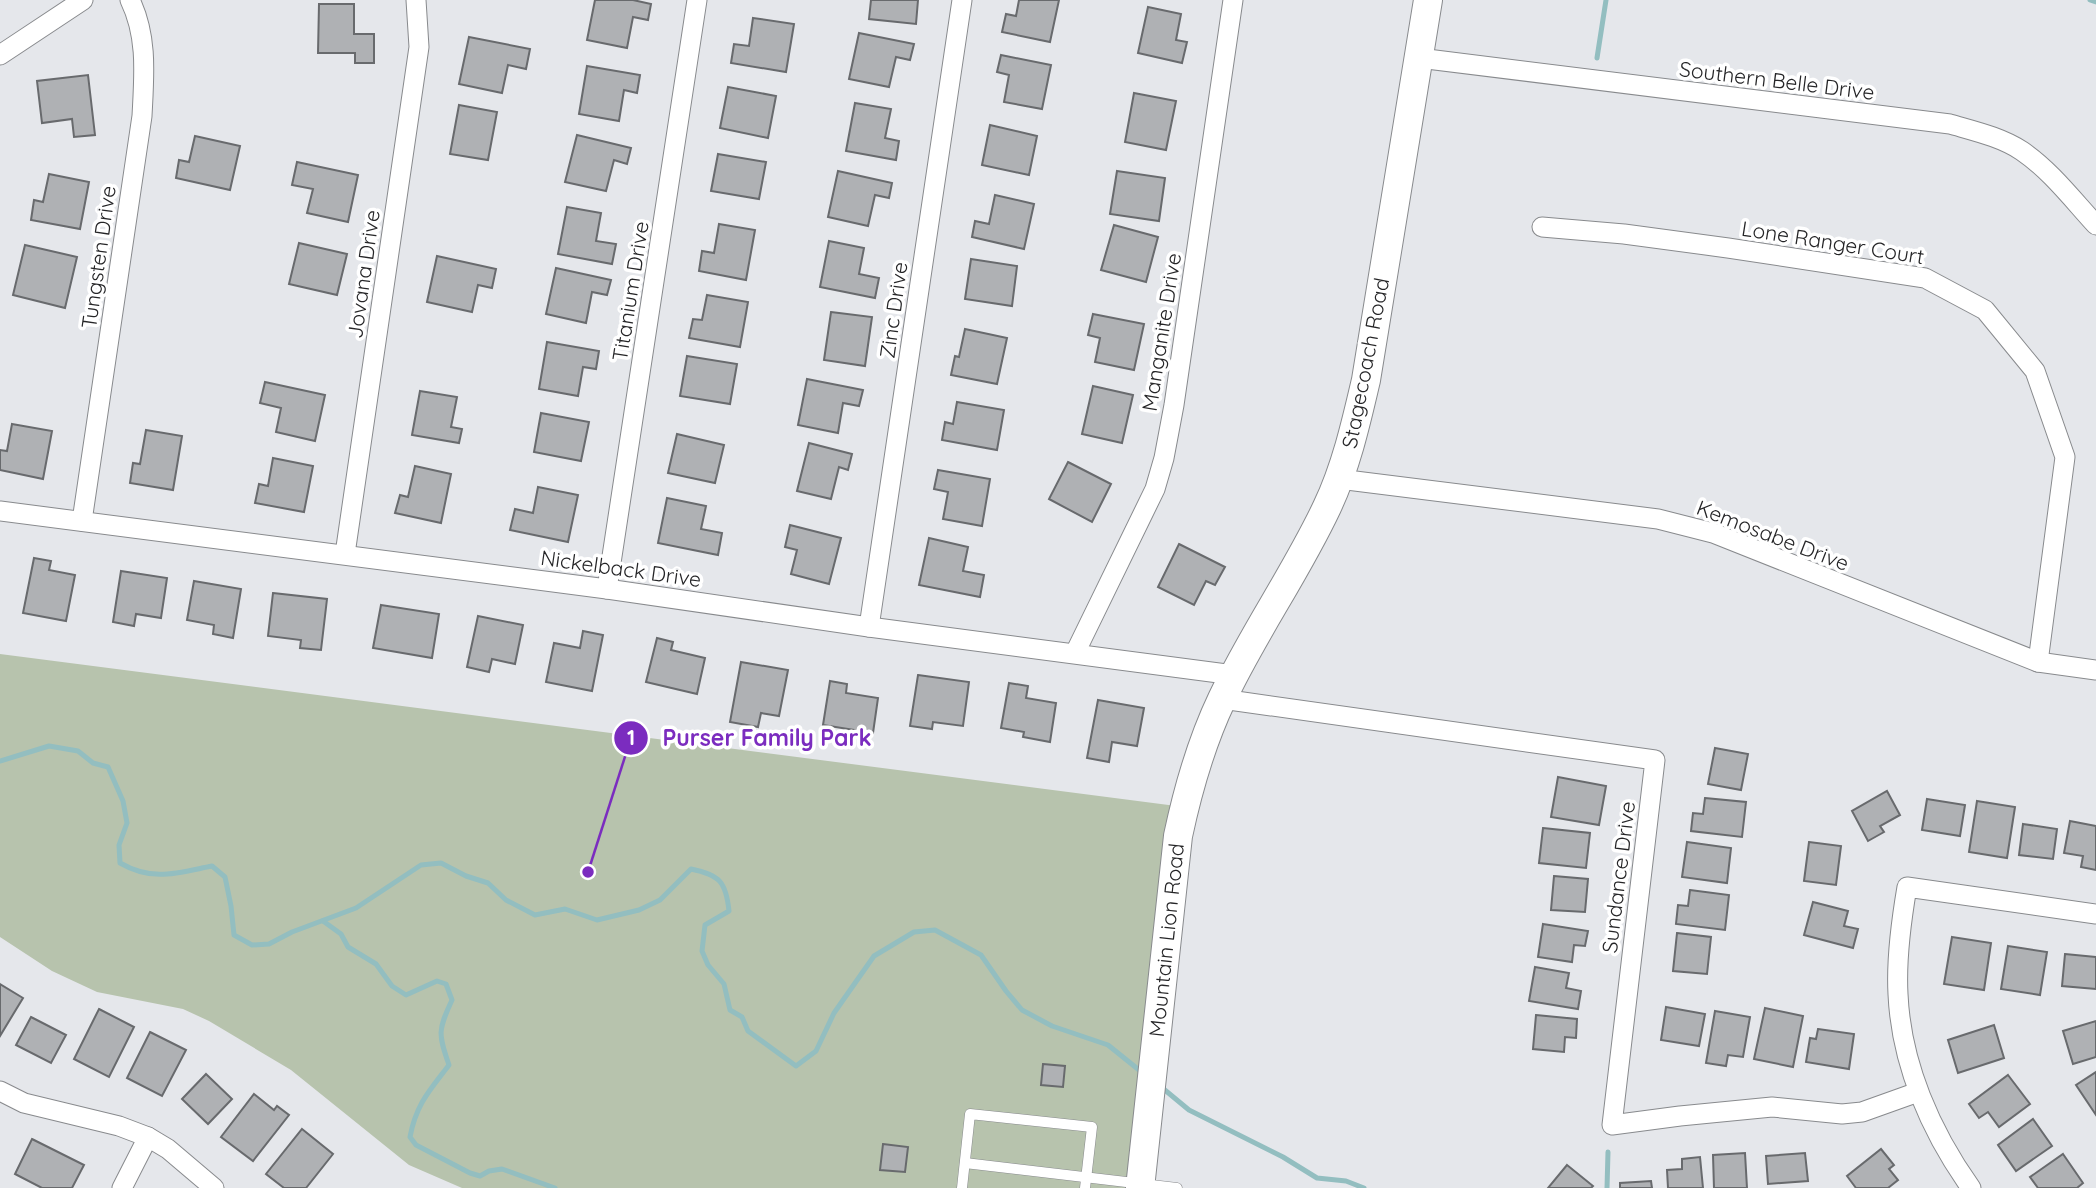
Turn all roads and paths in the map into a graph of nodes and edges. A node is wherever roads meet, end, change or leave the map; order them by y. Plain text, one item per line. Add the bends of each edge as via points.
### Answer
1 (83, 0) edge
2 (130, 0) edge
3 (416, 0) edge
4 (698, 0) edge
5 (962, 0) edge
6 (1233, 0) edge
7 (1428, 0) edge
8 (0, 55) edge
9 (1419, 58) junction
10 (2096, 225) edge
11 (1542, 227) dead end
12 (1339, 479) junction
13 (0, 511) edge
14 (82, 521) junction
15 (345, 554) junction
16 (607, 589) junction
17 (869, 627) junction
18 (1074, 653) junction
19 (2038, 662) junction
20 (2096, 670) edge
21 (1228, 687) junction
22 (2096, 914) edge
23 (0, 1091) edge
24 (1918, 1092) junction
25 (148, 1137) junction
26 (965, 1163) junction
27 (1086, 1183) edge
28 (1140, 1186) edge
29 (122, 1188) edge
30 (214, 1188) edge
31 (962, 1188) edge
32 (1177, 1188) edge
33 (1971, 1188) edge

1 - 8 street
2 - 14 street, Tungsten Drive via 144,40 142,116
3 - 15 street, Jovana Drive via 419,47
4 - 16 street, Titanium Drive
5 - 17 street, Zinc Drive
6 - 18 street, Manganite Drive via 1164,458 1155,489
7 - 9 street, Stagecoach Road
9 - 10 street, Southern Belle Drive via 1950,124 2021,150
9 - 12 street, Stagecoach Road via 1366,380
11 - 19 street, Lone Ranger Court via 1624,234 1926,278 1985,310 2035,371 2065,457
12 - 19 street, Kemosabe Drive via 1658,519 1713,533
12 - 21 street, Stagecoach Road
13 - 14 street, Nickelback Drive
14 - 15 street, Nickelback Drive
15 - 16 street, Nickelback Drive
16 - 17 street, Nickelback Drive
17 - 18 street, Nickelback Drive
18 - 21 street, Nickelback Drive
19 - 20 street, Kemosabe Drive
21 - 24 street, Sundance Drive via 1655,760 1612,1125 1772,1107 1862,1112
21 - 28 street, Mountain Lion Road via 1202,747 1178,836
22 - 24 street via 1907,887 1899,939 1898,994
23 - 25 street via 24,1103
24 - 33 street via 1953,1163
25 - 29 street
25 - 30 street
26 - 27 lane
26 - 27 lane via 970,1114 1092,1126
26 - 31 lane
27 - 28 lane
28 - 32 lane

